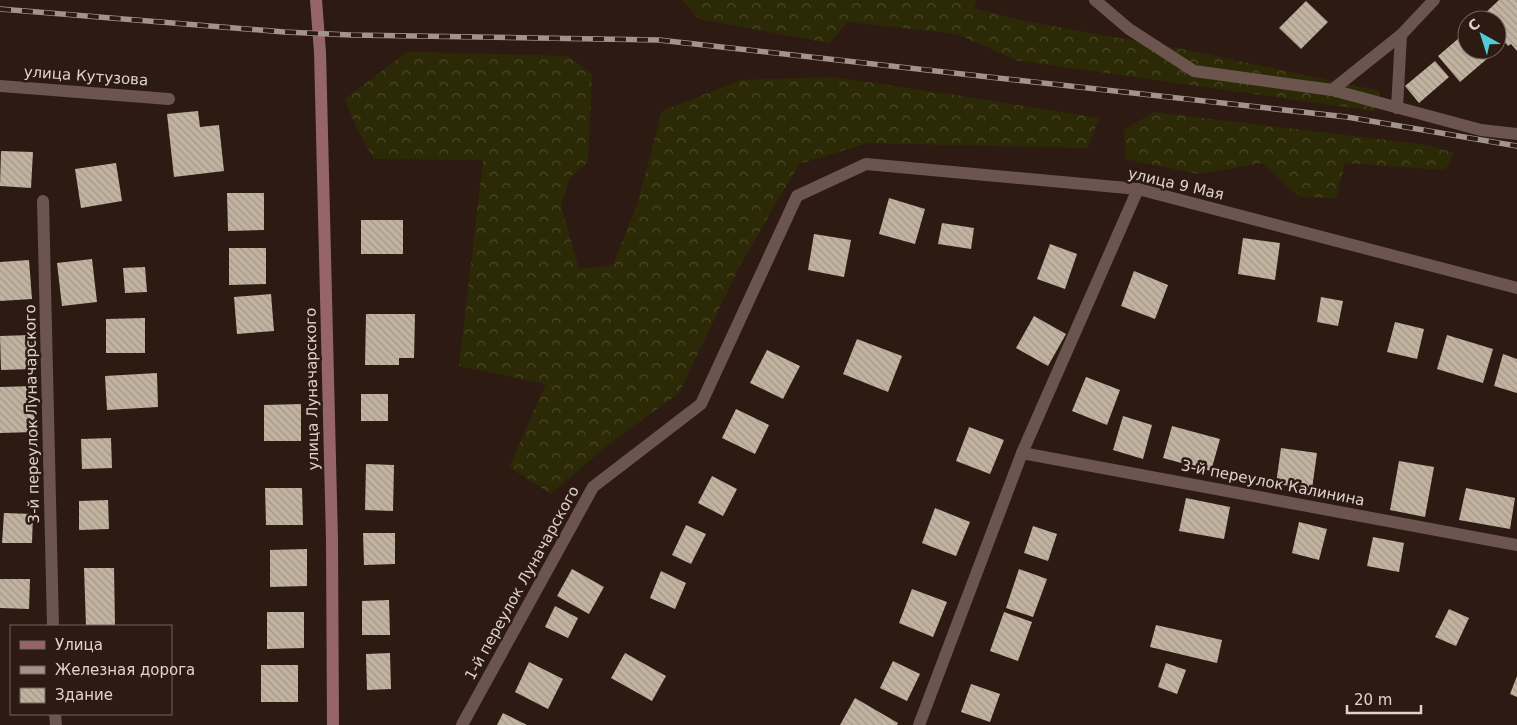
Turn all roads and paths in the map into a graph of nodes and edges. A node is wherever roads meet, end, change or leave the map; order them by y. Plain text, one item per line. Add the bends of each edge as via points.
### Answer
1 (316, 0) edge
2 (1095, 0) edge
3 (1434, 0) edge
4 (1401, 35) junction
5 (0, 86) edge
6 (1332, 90) junction
7 (169, 99) dead end
8 (1397, 108) junction
9 (1517, 134) edge
10 (1138, 189) junction
11 (796, 196) joint
12 (43, 201) dead end
13 (1517, 288) edge
14 (1022, 453) junction
15 (1517, 545) edge
16 (53, 625) edge
17 (333, 725) edge
18 (462, 725) edge
19 (919, 725) edge

1 - 17 main road, улица Луначарского via 332,540
2 - 6 street via 1129,29 1194,71
3 - 4 street
4 - 6 street
4 - 8 street
5 - 7 street, улица Кутузова
6 - 8 street
8 - 9 street via 1481,130
10 - 11 street, улица 9 Мая via 866,164
10 - 13 street, улица 9 Мая
10 - 14 street
11 - 18 street, 1-й переулок Луначарского via 702,404 593,487
12 - 16 street, 3-й переулок Луначарского
14 - 15 street, 3-й переулок Калинина
14 - 19 street

